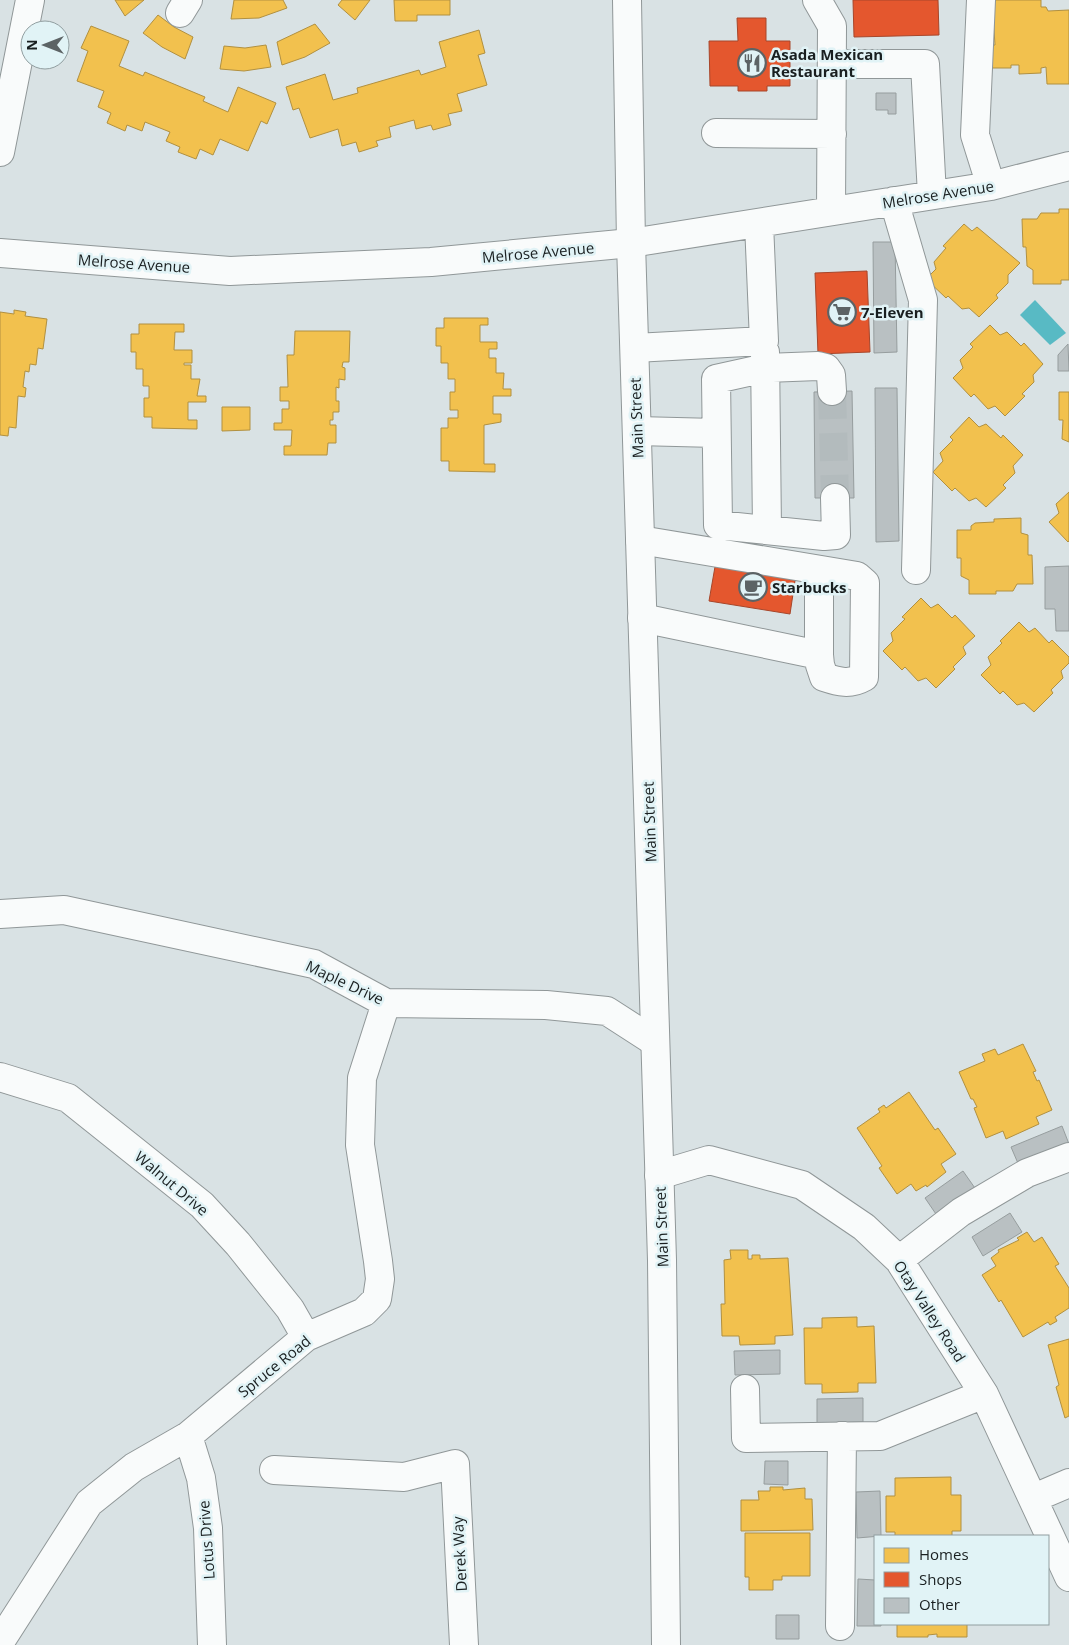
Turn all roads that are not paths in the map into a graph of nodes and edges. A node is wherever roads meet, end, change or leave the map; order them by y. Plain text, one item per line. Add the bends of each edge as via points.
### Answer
1 (30, 0) edge
2 (627, 0) edge
3 (817, 0) edge
4 (981, 0) edge
5 (832, 64) junction
6 (716, 132) dead end
7 (832, 134) junction
8 (0, 152) edge
9 (1069, 166) edge
10 (991, 186) junction
11 (932, 195) junction
12 (894, 201) junction
13 (832, 211) junction
14 (759, 223) junction
15 (631, 244) junction
16 (0, 253) edge
17 (764, 341) junction
18 (635, 348) junction
19 (766, 368) junction
20 (832, 391) tunnel mouth
21 (637, 431) junction
22 (716, 433) junction
23 (835, 498) tunnel mouth
24 (767, 530) junction
25 (640, 540) junction
26 (819, 570) junction
27 (916, 570) dead end
28 (642, 618) junction
29 (819, 655) junction
30 (0, 914) edge
31 (386, 1003) junction
32 (655, 1042) junction
33 (0, 1077) edge
34 (1069, 1157) edge
35 (659, 1175) junction
36 (899, 1260) junction
37 (306, 1338) junction
38 (744, 1389) dead end
39 (984, 1394) junction
40 (188, 1436) junction
41 (842, 1436) junction
42 (274, 1470) dead end
43 (1069, 1483) edge
44 (1034, 1498) junction
45 (1069, 1577) edge
46 (840, 1626) dead end
47 (0, 1642) edge
48 (212, 1645) edge
49 (464, 1645) edge
50 (666, 1645) edge

1 - 8 street
2 - 15 street, Main Street
3 - 5 street via 832,26
4 - 10 street via 976,136
5 - 7 street
5 - 11 street via 925,64
6 - 7 street
7 - 13 street
9 - 10 street, Melrose Avenue
10 - 11 street, Melrose Avenue
11 - 12 street, Melrose Avenue
12 - 13 street, Melrose Avenue
12 - 27 street via 923,300
13 - 14 street, Melrose Avenue
14 - 15 street, Melrose Avenue
14 - 17 street
15 - 16 street, Melrose Avenue via 431,262 230,271
15 - 18 street, Main Street
17 - 18 street
17 - 19 street
18 - 21 street, Main Street
19 - 20 street via 826,368 831,375
19 - 22 street via 716,379
19 - 24 street
21 - 22 street
21 - 25 street, Main Street
22 - 24 street via 718,525
23 - 24 street via 836,534 824,536
25 - 26 street
25 - 28 street, Main Street
26 - 29 street
26 - 29 street via 857,576 865,583 864,677 854,683 824,677
28 - 29 street
28 - 32 street, Main Street
30 - 31 street, Maple Drive via 64,910 314,964
31 - 32 street, Maple Drive via 546,1005 607,1011
31 - 37 street, Spruce Road via 362,1078 360,1145 378,1260 377,1299 364,1312
32 - 35 street, Main Street
33 - 37 street, Walnut Drive via 68,1098 202,1205 290,1309
34 - 36 street via 1026,1173 961,1212
35 - 36 street, Otay Valley Road via 710,1160 802,1186 864,1227
35 - 50 street, Main Street
36 - 39 street, Otay Valley Road
37 - 40 street, Spruce Road
38 - 41 street via 746,1438
39 - 41 street via 880,1436
39 - 44 street, Otay Valley Road
40 - 47 street, Spruce Road via 134,1467 89,1503
40 - 48 street, Lotus Drive via 201,1478 208,1528
41 - 46 street
42 - 49 street, Derek Way via 404,1477 455,1464
43 - 44 street
44 - 45 street, Otay Valley Road

